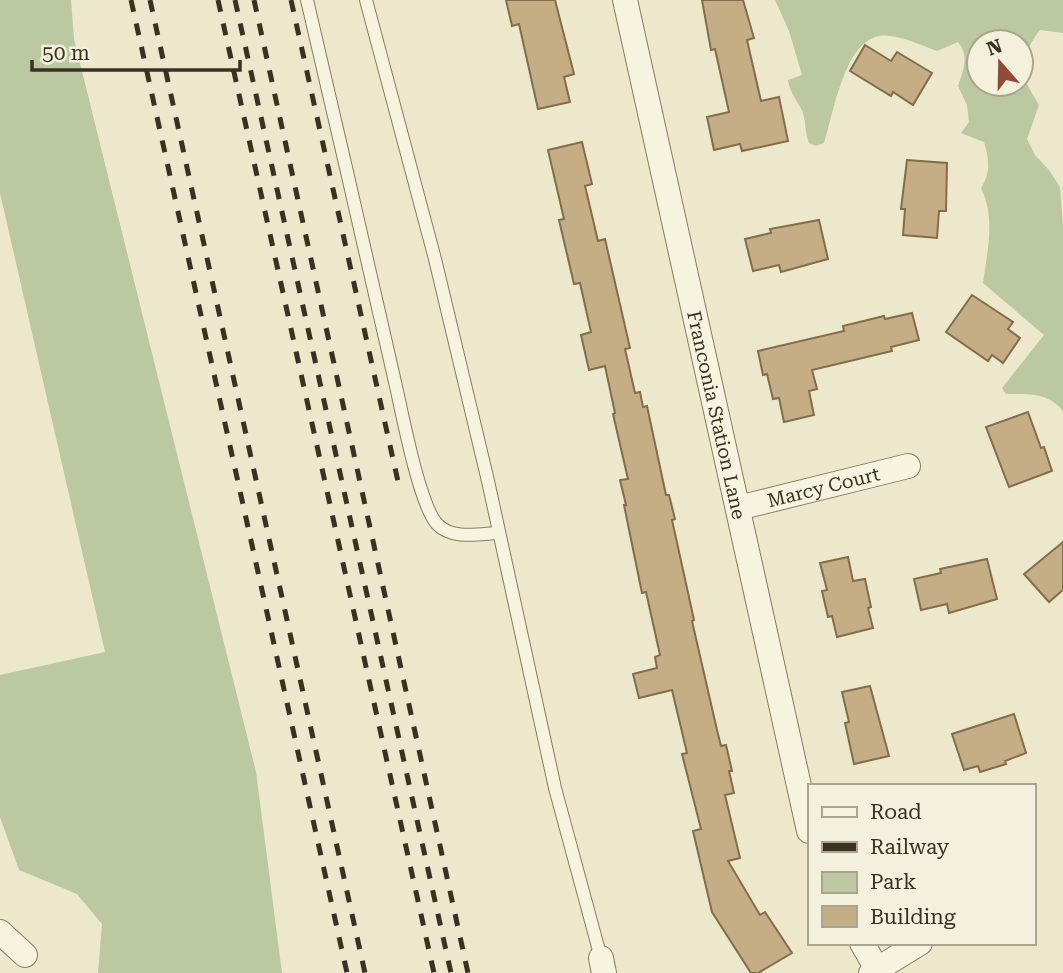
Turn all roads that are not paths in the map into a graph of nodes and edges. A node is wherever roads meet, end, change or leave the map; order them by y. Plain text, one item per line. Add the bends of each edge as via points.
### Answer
1 (307, 0) edge
2 (366, 0) edge
3 (625, 0) edge
4 (908, 466) dead end
5 (738, 508) junction
6 (498, 533) junction
7 (808, 826) edge
8 (0, 932) edge
9 (863, 945) edge
10 (917, 945) edge
11 (24, 959) dead end
12 (603, 965) edge
13 (874, 971) edge

1 - 6 lane via 426,505 447,531
2 - 6 lane via 435,259
3 - 5 street, Franconia Station Lane
4 - 5 street, Marcy Court
5 - 7 street, Franconia Station Lane
6 - 12 lane via 555,788
8 - 11 street
9 - 13 street
10 - 13 street

